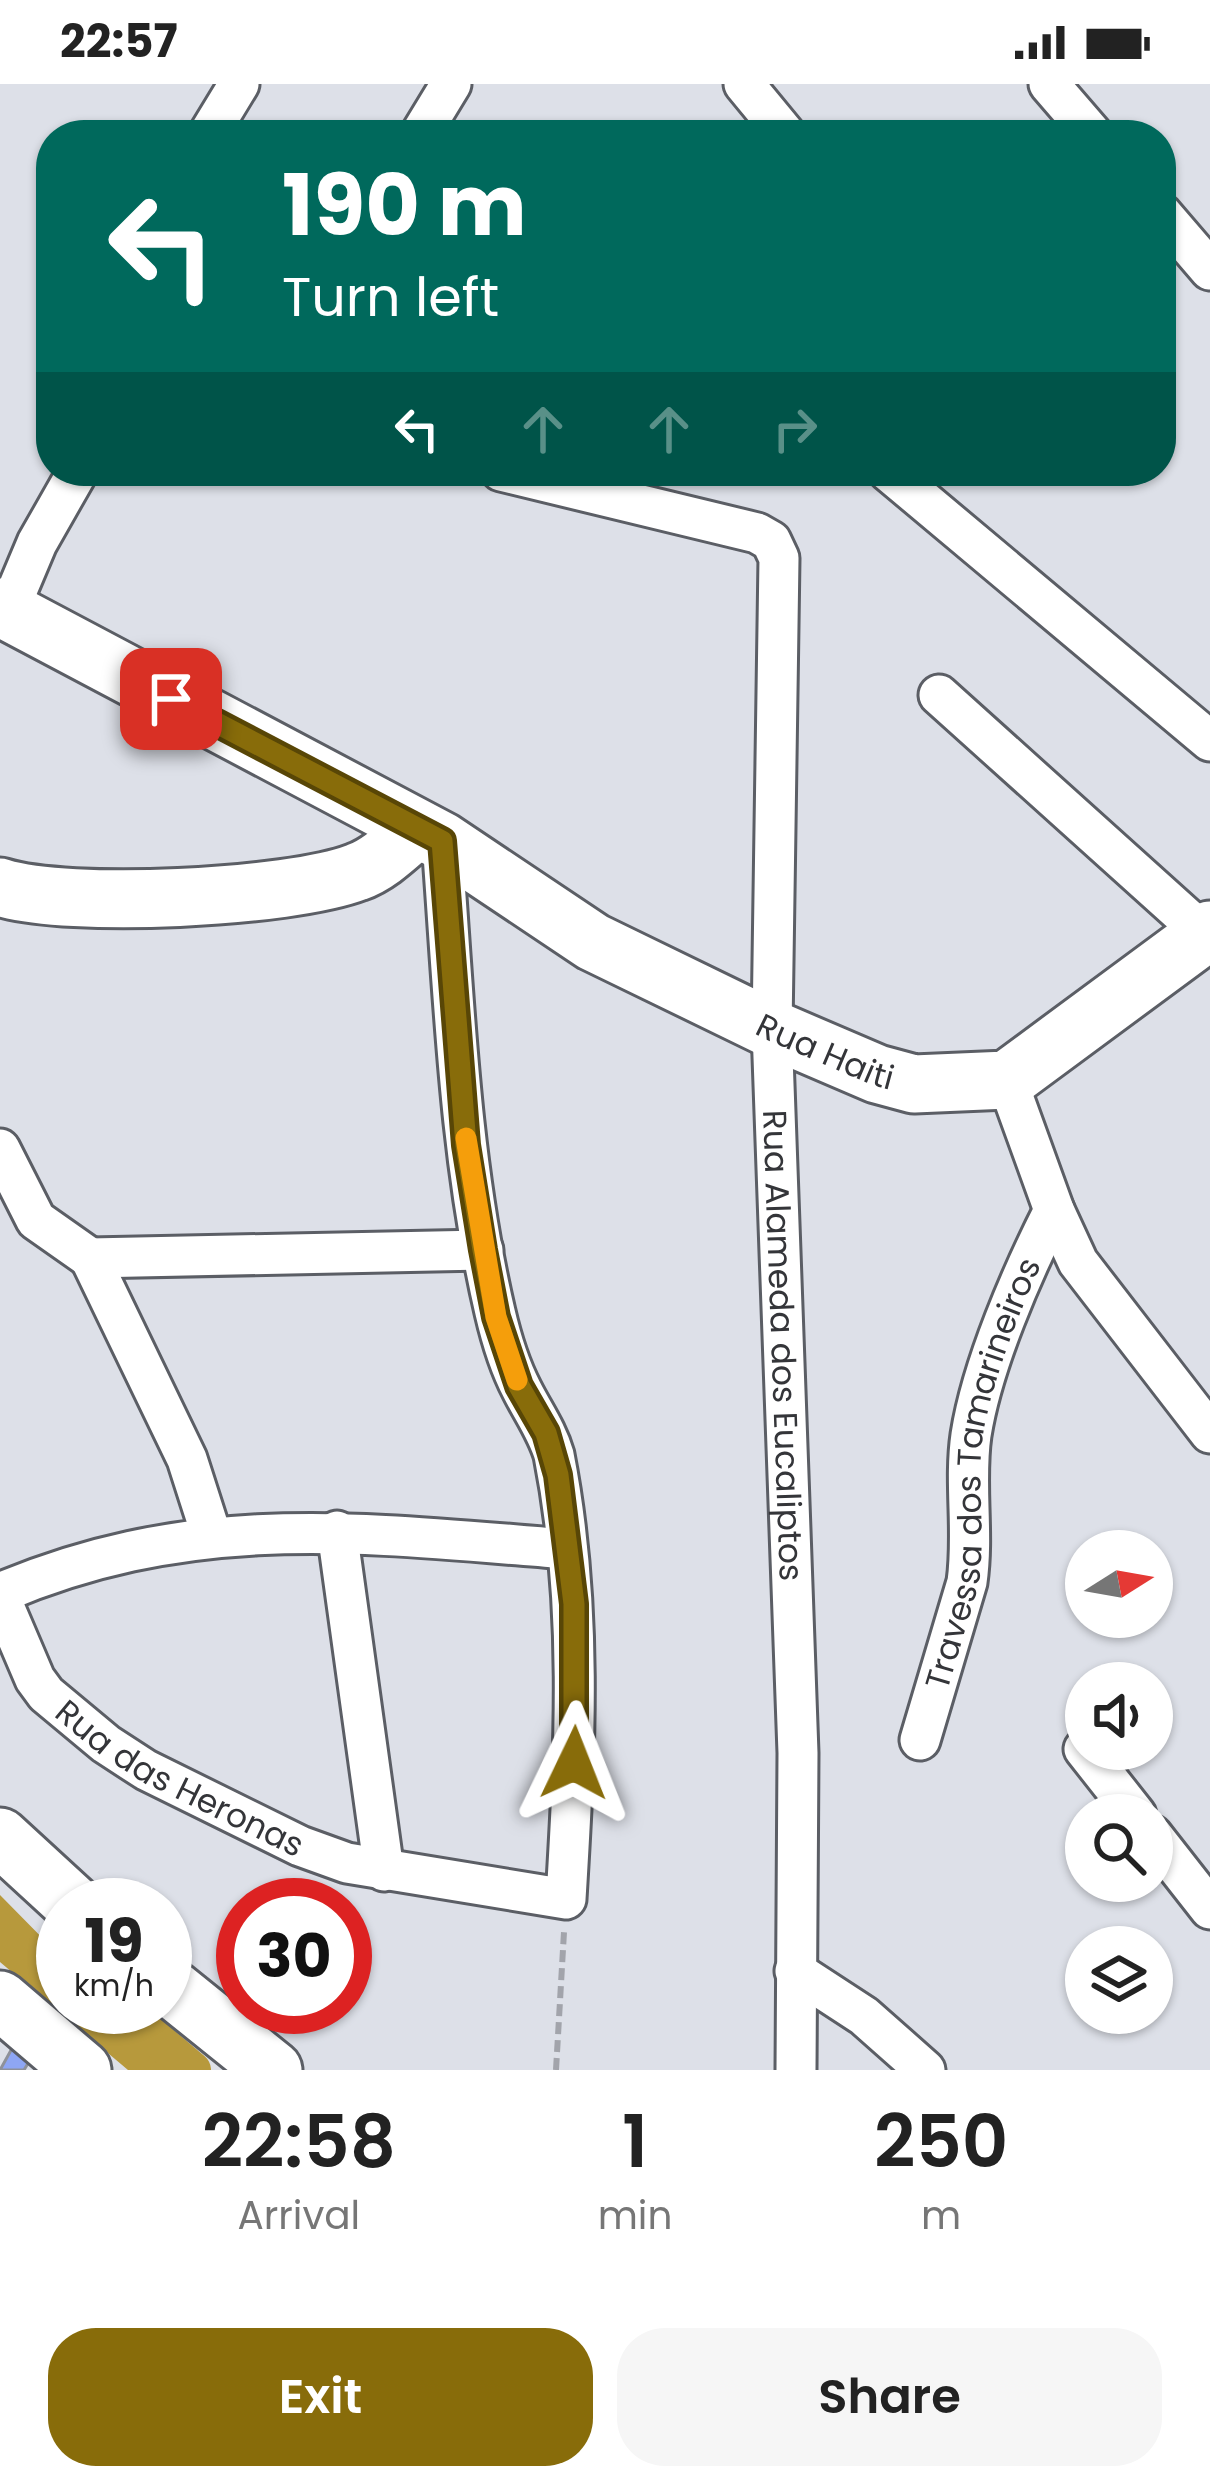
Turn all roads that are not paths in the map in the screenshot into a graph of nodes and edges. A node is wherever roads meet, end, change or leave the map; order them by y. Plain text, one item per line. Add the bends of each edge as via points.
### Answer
1 (239, 84) edge
2 (451, 84) edge
3 (744, 84) edge
4 (1049, 84) edge
5 (217, 120) edge
6 (429, 120) edge
7 (774, 120) edge
8 (1080, 120) edge
9 (1176, 230) edge
10 (1210, 270) edge
11 (70, 486) edge
12 (566, 486) edge
13 (906, 486) edge
14 (4, 609) edge
15 (939, 695) dead end
16 (1210, 741) edge
17 (429, 835) junction
18 (0, 886) edge
19 (1208, 934) edge
20 (772, 1029) junction
21 (1007, 1080) junction
22 (0, 1149) edge
23 (1054, 1210) junction
24 (483, 1250) junction
25 (90, 1258) junction
26 (1210, 1433) edge
27 (338, 1531) junction
28 (212, 1537) junction
29 (567, 1549) junction
30 (0, 1595) edge
31 (920, 1740) dead end
32 (1101, 1770) edge
33 (1119, 1794) edge
34 (0, 1837) edge
35 (1173, 1862) edge
36 (384, 1871) junction
37 (45, 1878) edge
38 (1210, 1909) edge
39 (795, 1970) junction
40 (0, 2000) edge
41 (192, 2005) edge
42 (82, 2070) edge
43 (273, 2070) edge
44 (796, 2070) edge
45 (926, 2070) edge

1 - 5 street
2 - 6 street
3 - 7 street
4 - 8 street
9 - 10 street
11 - 14 street
12 - 20 street, Rua Alameda dos Eucaliptos via 757,533 776,548
13 - 16 street
14 - 17 street, Rua Haiti
15 - 19 street
17 - 18 street via 325,880 209,896 79,897
17 - 20 street, Rua Haiti via 593,942
17 - 24 street
19 - 21 street
20 - 21 street, Rua Haiti via 914,1084
20 - 39 street, Rua Alameda dos Eucaliptos via 798,1754
21 - 23 street
22 - 25 street via 36,1220
23 - 26 street via 1078,1262
23 - 31 street, Travessa dos Tamarineiros via 1023,1272 980,1398 968,1466 967,1582
24 - 25 street
24 - 29 street via 519,1386 554,1455
25 - 28 street via 187,1459
27 - 28 street
27 - 29 street
27 - 36 street
28 - 30 street via 85,1560
29 - 36 street, Rua das Heronas via 577,1718 566,1899
30 - 36 street, Rua das Heronas via 35,1679 106,1744 300,1846
32 - 33 street
34 - 37 street
35 - 38 street
39 - 44 street, Rua Alameda dos Eucaliptos
39 - 45 street
40 - 42 street
41 - 43 street

